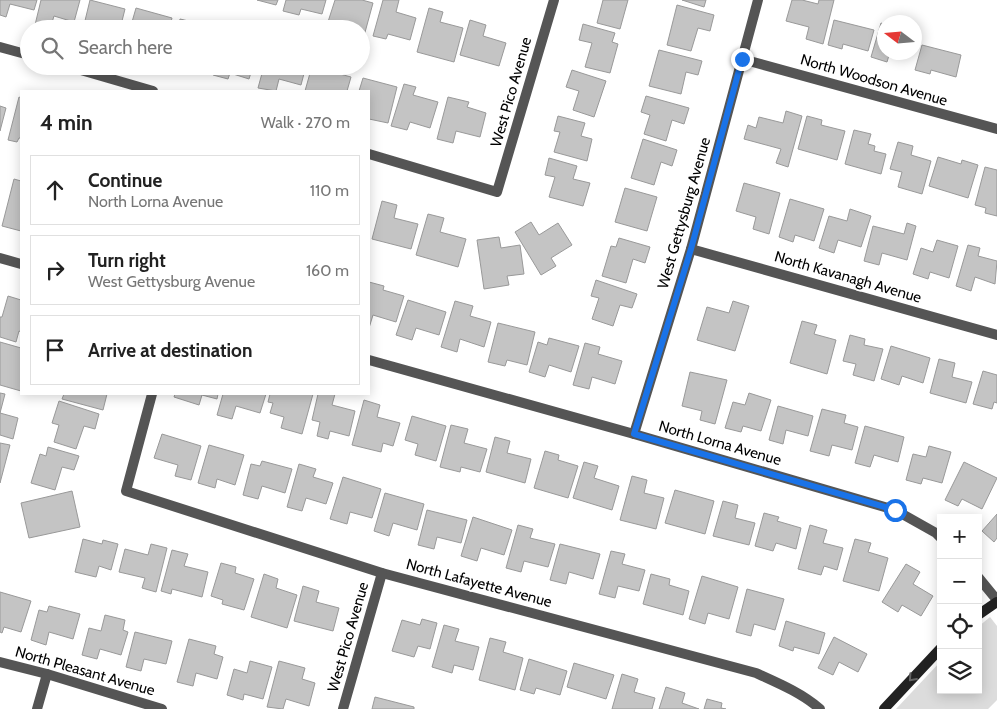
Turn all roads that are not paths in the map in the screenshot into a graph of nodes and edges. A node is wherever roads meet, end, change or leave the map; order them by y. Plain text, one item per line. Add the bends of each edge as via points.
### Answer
1 (758, 0) edge
2 (551, 1) edge
3 (0, 47) edge
4 (20, 53) edge
5 (742, 59) junction
6 (98, 75) edge
7 (150, 90) edge
8 (997, 130) edge
9 (370, 154) edge
10 (691, 249) junction
11 (0, 258) edge
12 (20, 264) edge
13 (997, 335) edge
14 (370, 360) edge
15 (152, 395) edge
16 (634, 434) junction
17 (937, 534) edge
18 (382, 573) junction
19 (982, 582) edge
20 (997, 601) edge
21 (982, 612) edge
22 (940, 649) edge
23 (0, 662) edge
24 (47, 674) junction
25 (37, 709) edge
26 (162, 709) edge
27 (343, 709) edge
28 (820, 709) edge
29 (884, 709) edge

1 - 5 street, West Gettysburg Avenue
2 - 9 street, West Pico Avenue via 497,192
3 - 4 street
5 - 8 street, North Woodson Avenue
5 - 10 street, West Gettysburg Avenue
6 - 7 street
10 - 13 street, North Kavanagh Avenue
10 - 16 street, West Gettysburg Avenue
11 - 12 street
14 - 16 street, North Lorna Avenue
15 - 18 street, North Lafayette Avenue via 126,491
16 - 17 street, North Lorna Avenue via 895,510
18 - 27 street, West Pico Avenue
18 - 28 street, North Lafayette Avenue via 756,673 788,688
19 - 20 street
20 - 21 street
22 -> 29 street
23 - 24 street, North Pleasant Avenue
24 - 25 street
24 - 26 street, North Pleasant Avenue

